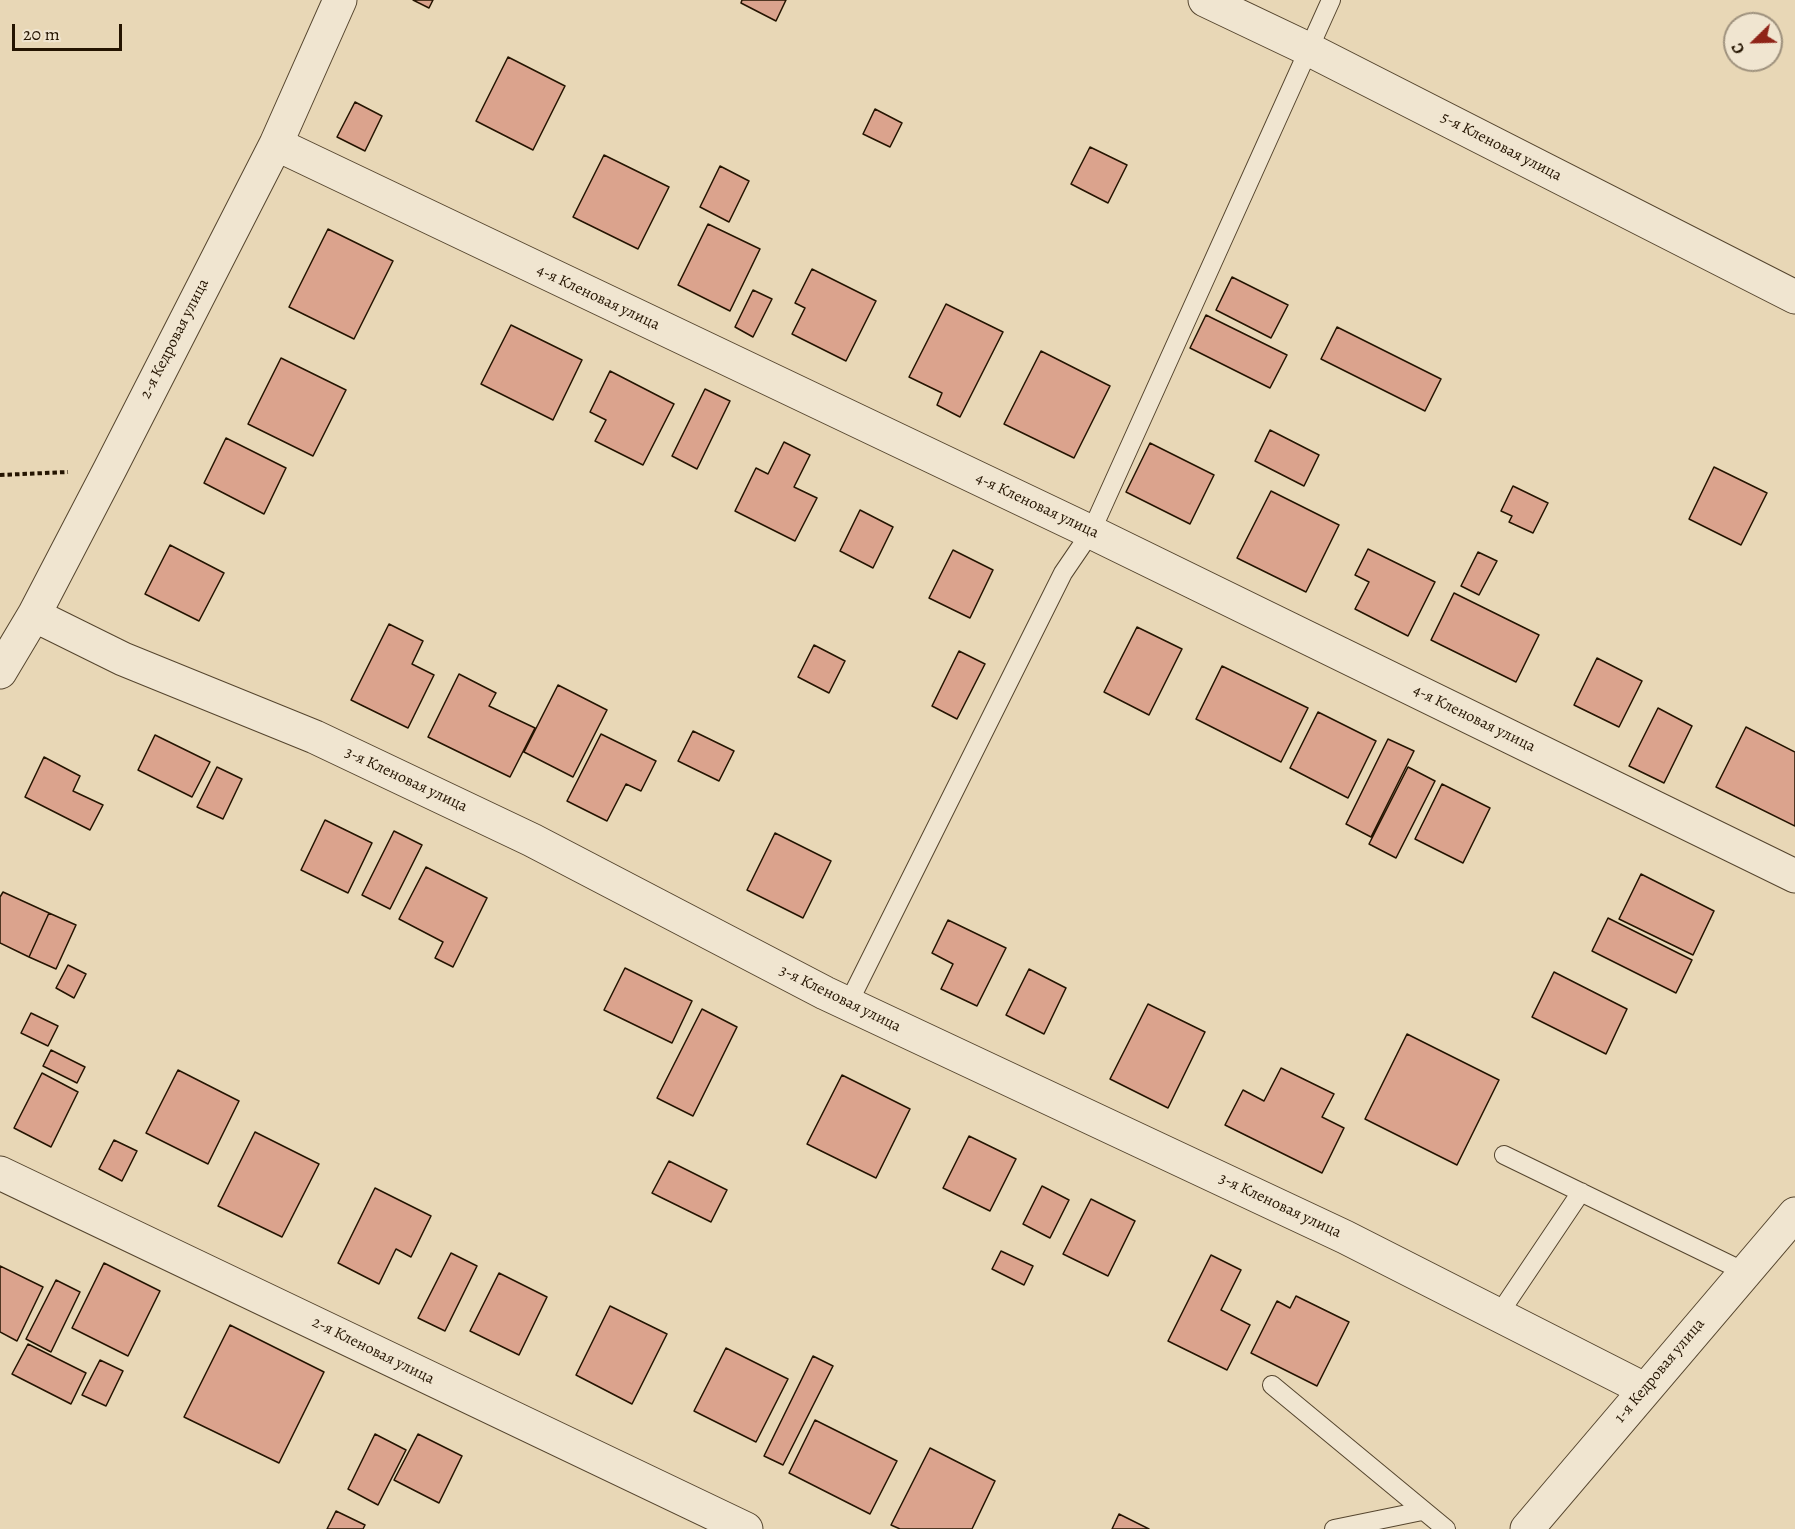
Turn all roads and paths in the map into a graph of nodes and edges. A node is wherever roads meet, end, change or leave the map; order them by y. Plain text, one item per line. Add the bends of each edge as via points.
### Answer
1 (340, 0) edge
2 (1205, 0) edge
3 (1331, 0) edge
4 (1308, 49) junction
5 (276, 144) junction
6 (1795, 297) edge
7 (110, 470) junction
8 (0, 475) edge
9 (1091, 532) junction
10 (34, 615) junction
11 (0, 672) edge
12 (1795, 876) edge
13 (848, 1004) junction
14 (1504, 1155) dead end
15 (0, 1173) edge
16 (1581, 1192) junction
17 (1795, 1214) edge
18 (1745, 1272) junction
19 (1499, 1314) junction
20 (1272, 1385) dead end
21 (1644, 1389) junction
22 (1422, 1511) junction
23 (746, 1529) edge
24 (1334, 1529) edge
25 (1446, 1529) edge
26 (1527, 1529) edge

1 - 5 street, 2-я Кедровая улица
2 - 4 street, 5-я Кленовая улица
3 - 4 lane
4 - 6 street, 5-я Кленовая улица
4 - 9 lane
5 - 7 street, 2-я Кедровая улица
5 - 9 street, 4-я Кленовая улица
7 - 8 path
7 - 10 street, 2-я Кедровая улица
9 - 12 street, 4-я Кленовая улица
9 - 13 lane via 1063,573
10 - 11 street, 2-я Кедровая улица
10 - 13 street, 3-я Кленовая улица via 123,658 315,737 510,829
13 - 19 street, 3-я Кленовая улица via 1345,1237
14 - 16 lane
15 - 23 street, 2-я Кленовая улица
16 - 18 lane
16 - 19 lane
17 - 18 street, 1-я Кедровая улица
18 - 21 street, 1-я Кедровая улица
19 - 21 street, 3-я Кленовая улица
20 - 22 lane
21 - 26 street, 1-я Кедровая улица
22 - 24 lane
22 - 25 lane

